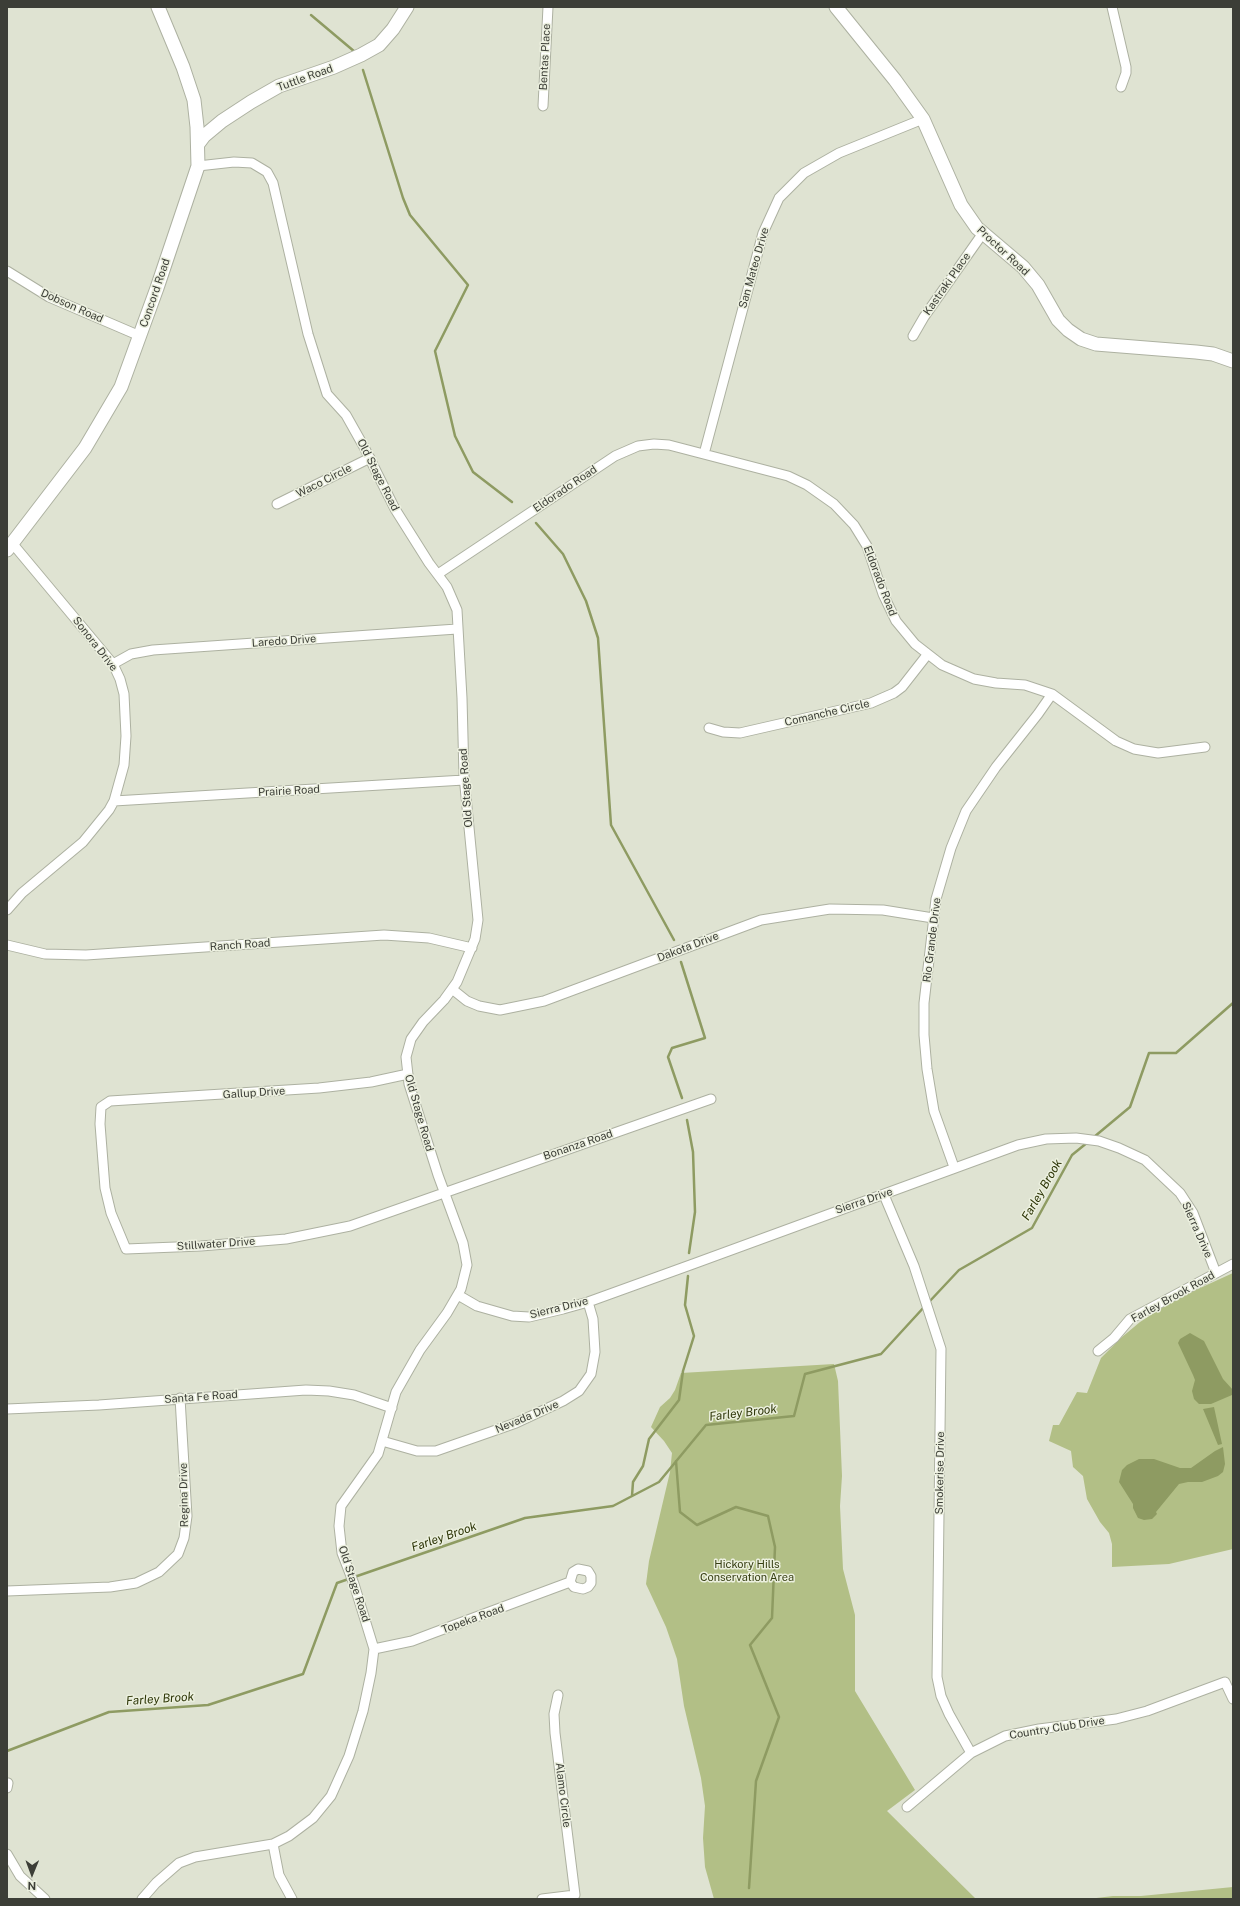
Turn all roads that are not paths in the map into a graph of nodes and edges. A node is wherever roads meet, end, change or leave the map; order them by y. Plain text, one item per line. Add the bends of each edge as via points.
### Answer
1 (158, 7) edge
2 (407, 7) edge
3 (548, 7) edge
4 (836, 7) edge
5 (1112, 7) edge
6 (1121, 87) dead end
7 (543, 106) dead end
8 (923, 119) junction
9 (198, 144) junction
10 (198, 166) junction
11 (982, 233) junction
12 (7, 271) edge
13 (140, 336) junction
14 (913, 336) dead end
15 (1233, 361) edge
16 (704, 454) junction
17 (370, 458) junction
18 (278, 504) dead end
19 (10, 547) edge
20 (438, 574) junction
21 (457, 629) junction
22 (927, 655) junction
23 (113, 664) junction
24 (1052, 694) junction
25 (709, 728) dead end
26 (1205, 746) dead end
27 (464, 780) junction
28 (114, 801) junction
29 (7, 910) edge
30 (933, 918) junction
31 (7, 945) edge
32 (472, 948) junction
33 (452, 989) junction
34 (408, 1074) junction
35 (711, 1099) dead end
36 (101, 1107) joint
37 (954, 1167) junction
38 (444, 1192) junction
39 (884, 1195) junction
40 (1233, 1264) edge
41 (1216, 1272) junction
42 (458, 1295) junction
43 (588, 1302) junction
44 (1098, 1351) dead end
45 (180, 1398) junction
46 (392, 1408) junction
47 (7, 1409) edge
48 (382, 1441) junction
49 (570, 1582) dead end
50 (7, 1591) edge
51 (374, 1649) junction
52 (558, 1695) dead end
53 (1233, 1699) edge
54 (971, 1753) junction
55 (907, 1807) dead end
56 (273, 1844) junction
57 (7, 1854) edge
58 (45, 1899) edge
59 (142, 1899) edge
60 (292, 1899) edge
61 (542, 1899) edge

1 - 9 main road, Concord Road via 194,100
2 - 9 main road, Tuttle Road via 379,45 334,67 279,86 222,121
3 - 7 street, Bentas Place
4 - 8 main road, Proctor Road
5 - 6 street via 1126,62 1126,73
8 - 11 main road, Proctor Road via 961,205
8 - 16 street, San Mateo Drive via 839,153 804,173 779,198 762,233
9 - 10 main road, Concord Road
10 - 13 main road, Concord Road
10 - 17 street, Old Stage Road via 252,163 267,172 273,183 308,334 327,394 346,415
11 - 14 street, Kastraki Place
11 - 15 main road, Proctor Road via 1022,267 1038,285 1058,320 1081,339 1112,346 1213,354
12 - 13 street, Dobson Road via 49,297
13 - 19 main road, Concord Road via 121,387 89,442
16 - 20 street, Eldorado Road via 662,444 631,448 607,461
16 - 22 street, Eldorado Road via 798,480 834,504 854,524 867,546 883,594 896,621
17 - 18 street, Waco Circle
17 - 20 street, Old Stage Road via 395,509
19 - 23 street, Sonora Drive
20 - 21 street, Old Stage Road via 457,610
21 - 23 street, Laredo Drive via 153,650 131,654
21 - 27 street, Old Stage Road
22 - 24 street, Eldorado Road via 949,669 974,679 1025,685
22 - 25 street, Comanche Circle via 902,687 871,703 740,733
23 - 28 street, Sonora Drive via 123,686 126,717 124,765
24 - 26 street, Eldorado Road via 1116,741 1134,749 1158,753
24 - 30 street, Rio Grande Drive via 996,766 966,811 951,848
27 - 28 street, Prairie Road
27 - 32 street, Old Stage Road via 478,920
28 - 29 street, Sonora Drive via 90,835 22,893
30 - 33 street, Dakota Drive via 884,910 856,909 823,910 761,920 544,1001 500,1010 478,1006
30 - 37 street, Rio Grande Drive via 924,1003 924,1035 934,1111
31 - 32 street, Ranch Road via 45,954 79,956 392,935 437,939
32 - 33 street, Old Stage Road
33 - 34 street, Old Stage Road via 422,1022 411,1039 406,1057
34 - 36 street, Gallup Drive via 371,1082 319,1088 110,1102
34 - 38 street, Old Stage Road
35 - 38 street, Bonanza Road
36 - 38 street, Stillwater Drive via 105,1188 111,1213 126,1249 286,1239 350,1226
37 - 39 street, Sierra Drive
37 - 41 street, Sierra Drive via 1018,1145 1046,1139 1076,1138 1099,1141 1119,1148 1145,1160 1180,1193 1193,1213
38 - 42 street, Old Stage Road via 463,1243 467,1264
39 - 43 street, Sierra Drive
39 - 54 street, Smokerise Drive via 914,1266 941,1349 937,1677 941,1696 949,1714
40 - 41 street, Farley Brook Road
41 - 44 street, Farley Brook Road via 1130,1319 1114,1338
42 - 43 street, Sierra Drive via 477,1306 512,1316 529,1317
42 - 46 street, Old Stage Road via 417,1356 396,1392
43 - 48 street, Nevada Drive via 593,1320 595,1352 590,1374 579,1391 516,1423 436,1451 417,1451
45 - 46 street, Santa Fe Road via 306,1390 329,1391 354,1395
45 - 47 street, Santa Fe Road
45 - 50 street, Regina Drive via 187,1516 184,1538 178,1554 159,1572 136,1583 110,1587
46 - 48 street, Old Stage Road
48 - 51 street, Old Stage Road via 378,1454 341,1506 339,1526 342,1553
49 - 51 street, Topeka Road via 412,1641
51 - 56 street, Old Stage Road via 363,1711 349,1756 331,1796 313,1818 289,1836
52 - 61 street, Alamo Circle via 554,1714 555,1733 575,1895
53 - 54 street, Country Club Drive via 1225,1682 1147,1711 1116,1719 1005,1736
54 - 55 street, Country Club Drive
56 - 59 street, Old Stage Road via 195,1857 179,1863
56 - 60 street via 279,1875
57 - 58 street via 20,1876

